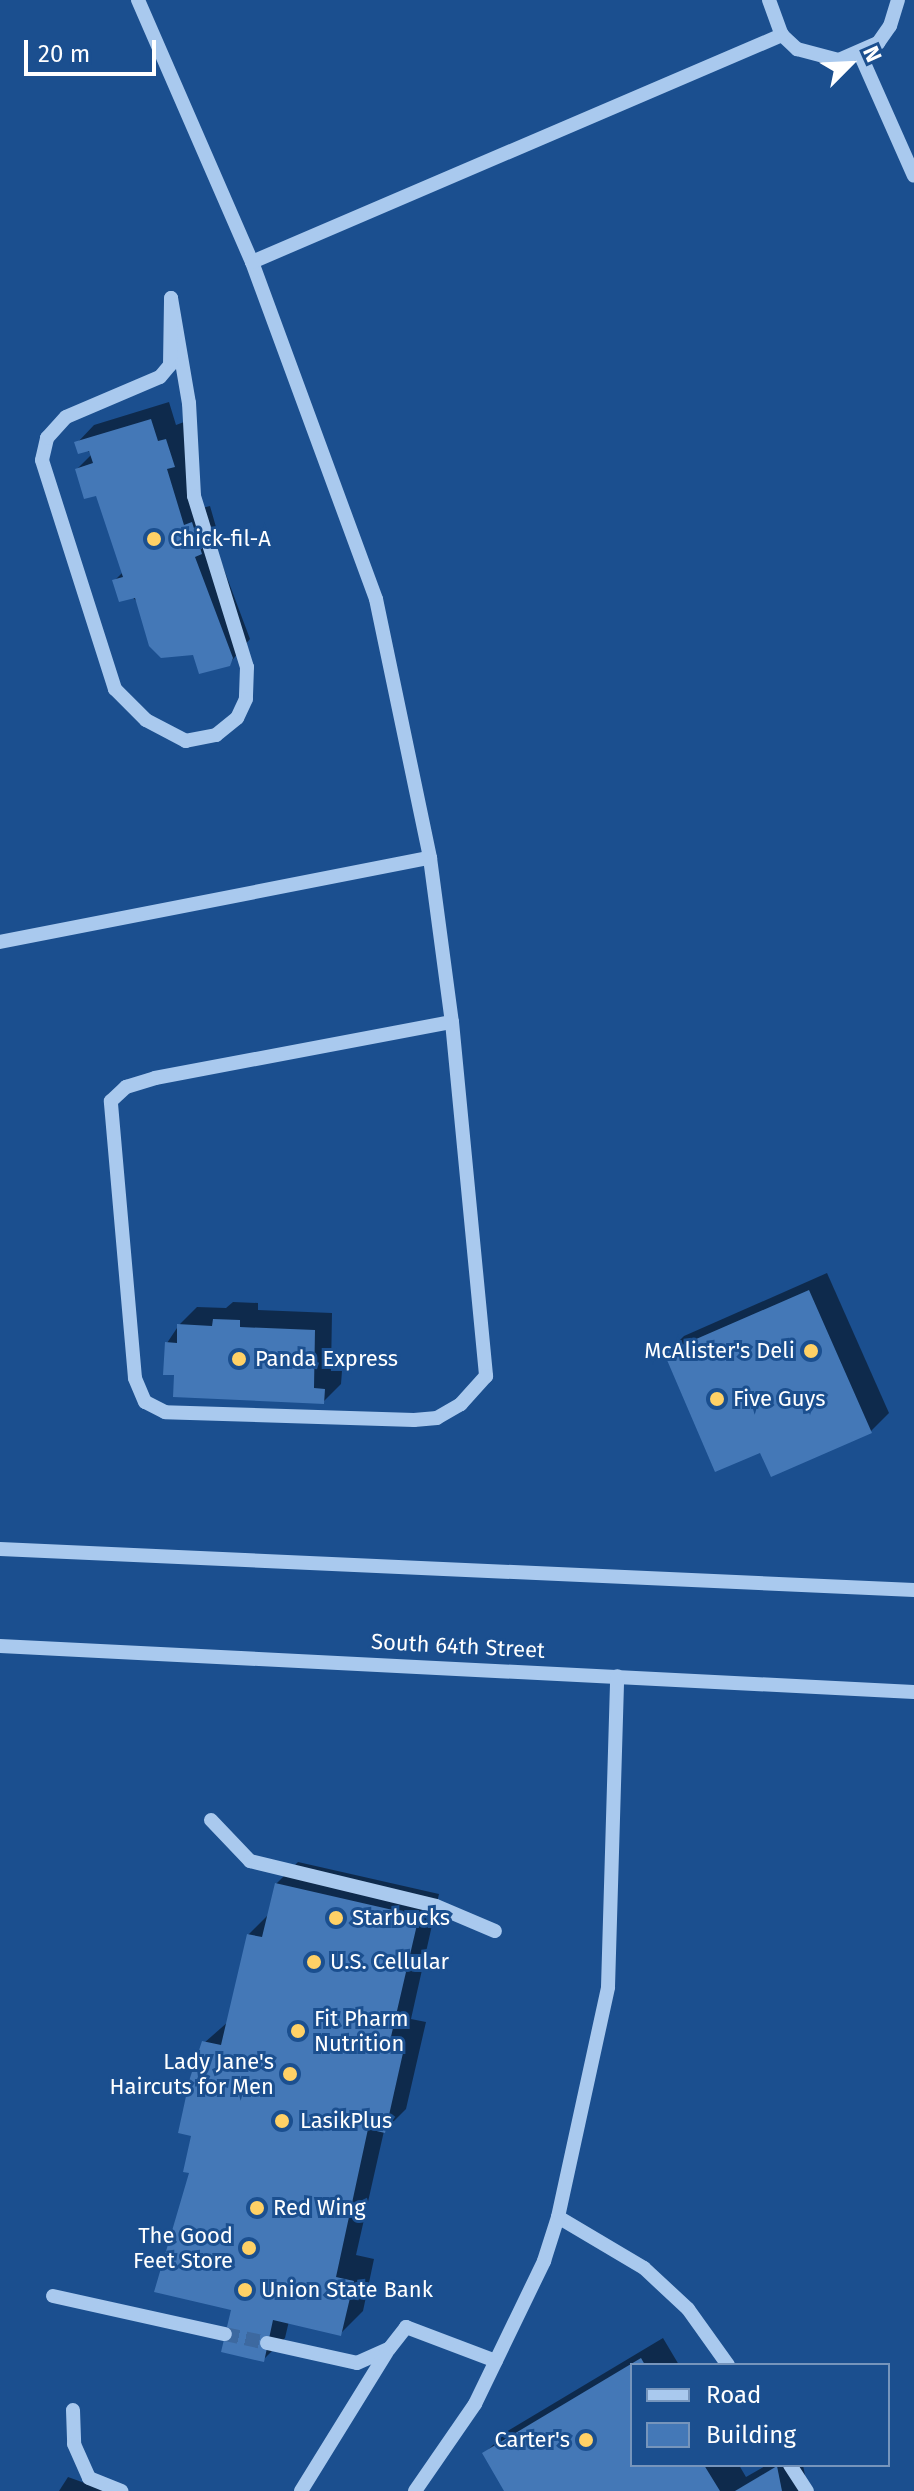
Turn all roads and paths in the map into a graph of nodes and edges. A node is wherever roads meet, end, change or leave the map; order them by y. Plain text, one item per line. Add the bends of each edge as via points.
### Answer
1 (138, 0) edge
2 (769, 0) edge
3 (898, 0) edge
4 (782, 35) junction
5 (860, 54) junction
6 (914, 176) edge
7 (252, 262) junction
8 (171, 298) joint
9 (430, 858) junction
10 (0, 942) edge
11 (452, 1022) junction
12 (0, 1549) edge
13 (914, 1590) edge
14 (0, 1646) edge
15 (617, 1676) junction
16 (914, 1692) edge
17 (211, 1820) dead end
18 (495, 1931) dead end
19 (558, 2217) junction
20 (53, 2296) dead end
21 (225, 2334) tunnel mouth
22 (267, 2343) tunnel mouth
23 (389, 2349) junction
24 (496, 2361) junction
25 (727, 2363) edge
26 (73, 2410) dead end
27 (791, 2467) edge
28 (122, 2491) edge
29 (301, 2491) edge
30 (415, 2491) edge
31 (807, 2491) edge

1 - 7 street
2 - 4 street
3 - 5 street via 890,26
4 - 5 street via 817,58
4 - 7 street
5 - 6 street
7 - 9 street via 376,599
8 - 8 street via 170,365 160,377 66,417 47,438 42,460 115,689 146,720 186,741 216,735 237,718 246,699 247,667 194,496 189,403
9 - 10 street
9 - 11 street
11 - 11 street via 486,1376 461,1404 437,1418 414,1420 165,1412 145,1402 135,1378 111,1101 126,1087 155,1078
12 - 13 street
14 - 15 street, South 64th Street
15 - 16 street, South 64th Street
15 - 19 street via 608,1987
17 - 18 street via 250,1861 436,1906
19 - 24 street via 544,2261
19 - 25 street via 644,2268 688,2309
20 - 21 street
22 - 23 street via 357,2363
23 - 24 street via 406,2327
23 - 29 street
24 - 30 street via 475,2404
26 - 28 street via 74,2444 89,2478
27 - 31 street

